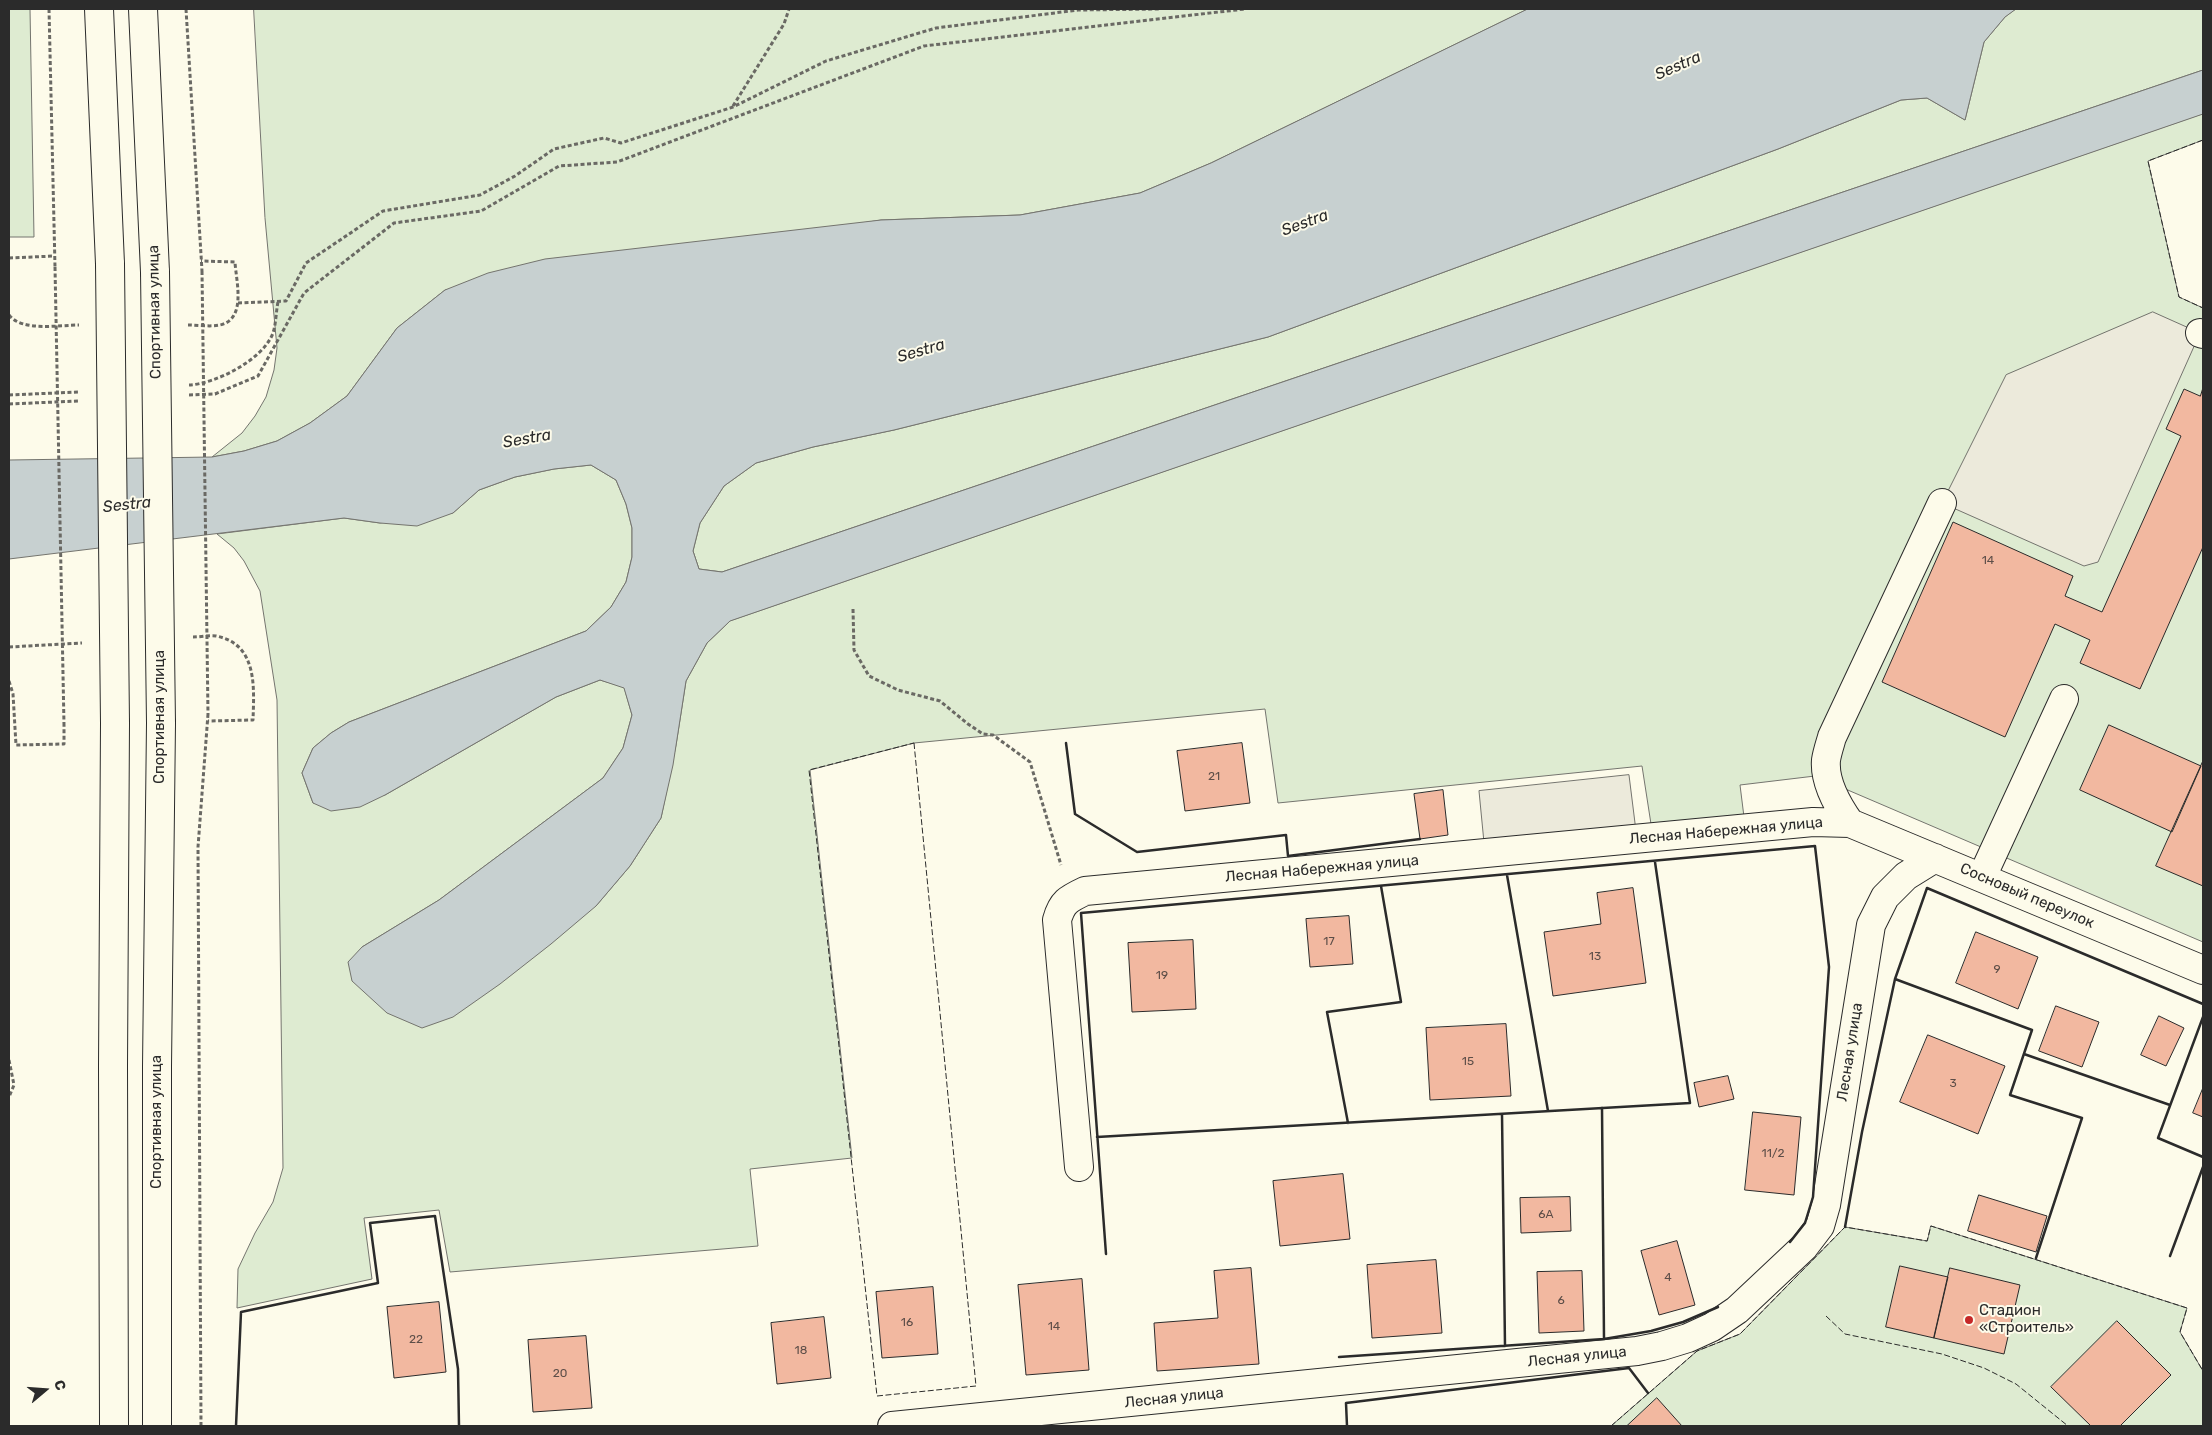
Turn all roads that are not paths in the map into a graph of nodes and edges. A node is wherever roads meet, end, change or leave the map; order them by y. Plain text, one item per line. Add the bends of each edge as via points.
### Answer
1 (99, 9) edge
2 (143, 9) edge
3 (1942, 503) dead end
4 (2064, 699) dead end
5 (1850, 822) junction
6 (1935, 858) junction
7 (1982, 878) junction
8 (2203, 970) edge
9 (1079, 1167) dead end
10 (114, 1426) edge
11 (157, 1426) edge
12 (892, 1426) edge

1 - 10 main road, bridge via 110,264 115,723
2 - 11 main road, Спортивная улица, bridge via 155,272 161,723
3 - 5 main road via 1832,737 1826,761 1830,783 1838,805
4 - 7 main road
5 - 6 main road, Сосновый переулок
5 - 9 main road, Лесная Набережная улица via 1813,822 1085,891 1061,906 1057,920
6 - 7 main road, Сосновый переулок
6 - 12 main road, Лесная улица via 1906,876 1886,897 1871,925 1826,1206 1820,1226 1804,1247 1737,1310 1712,1327 1688,1338 1636,1351
7 - 8 main road, Сосновый переулок

